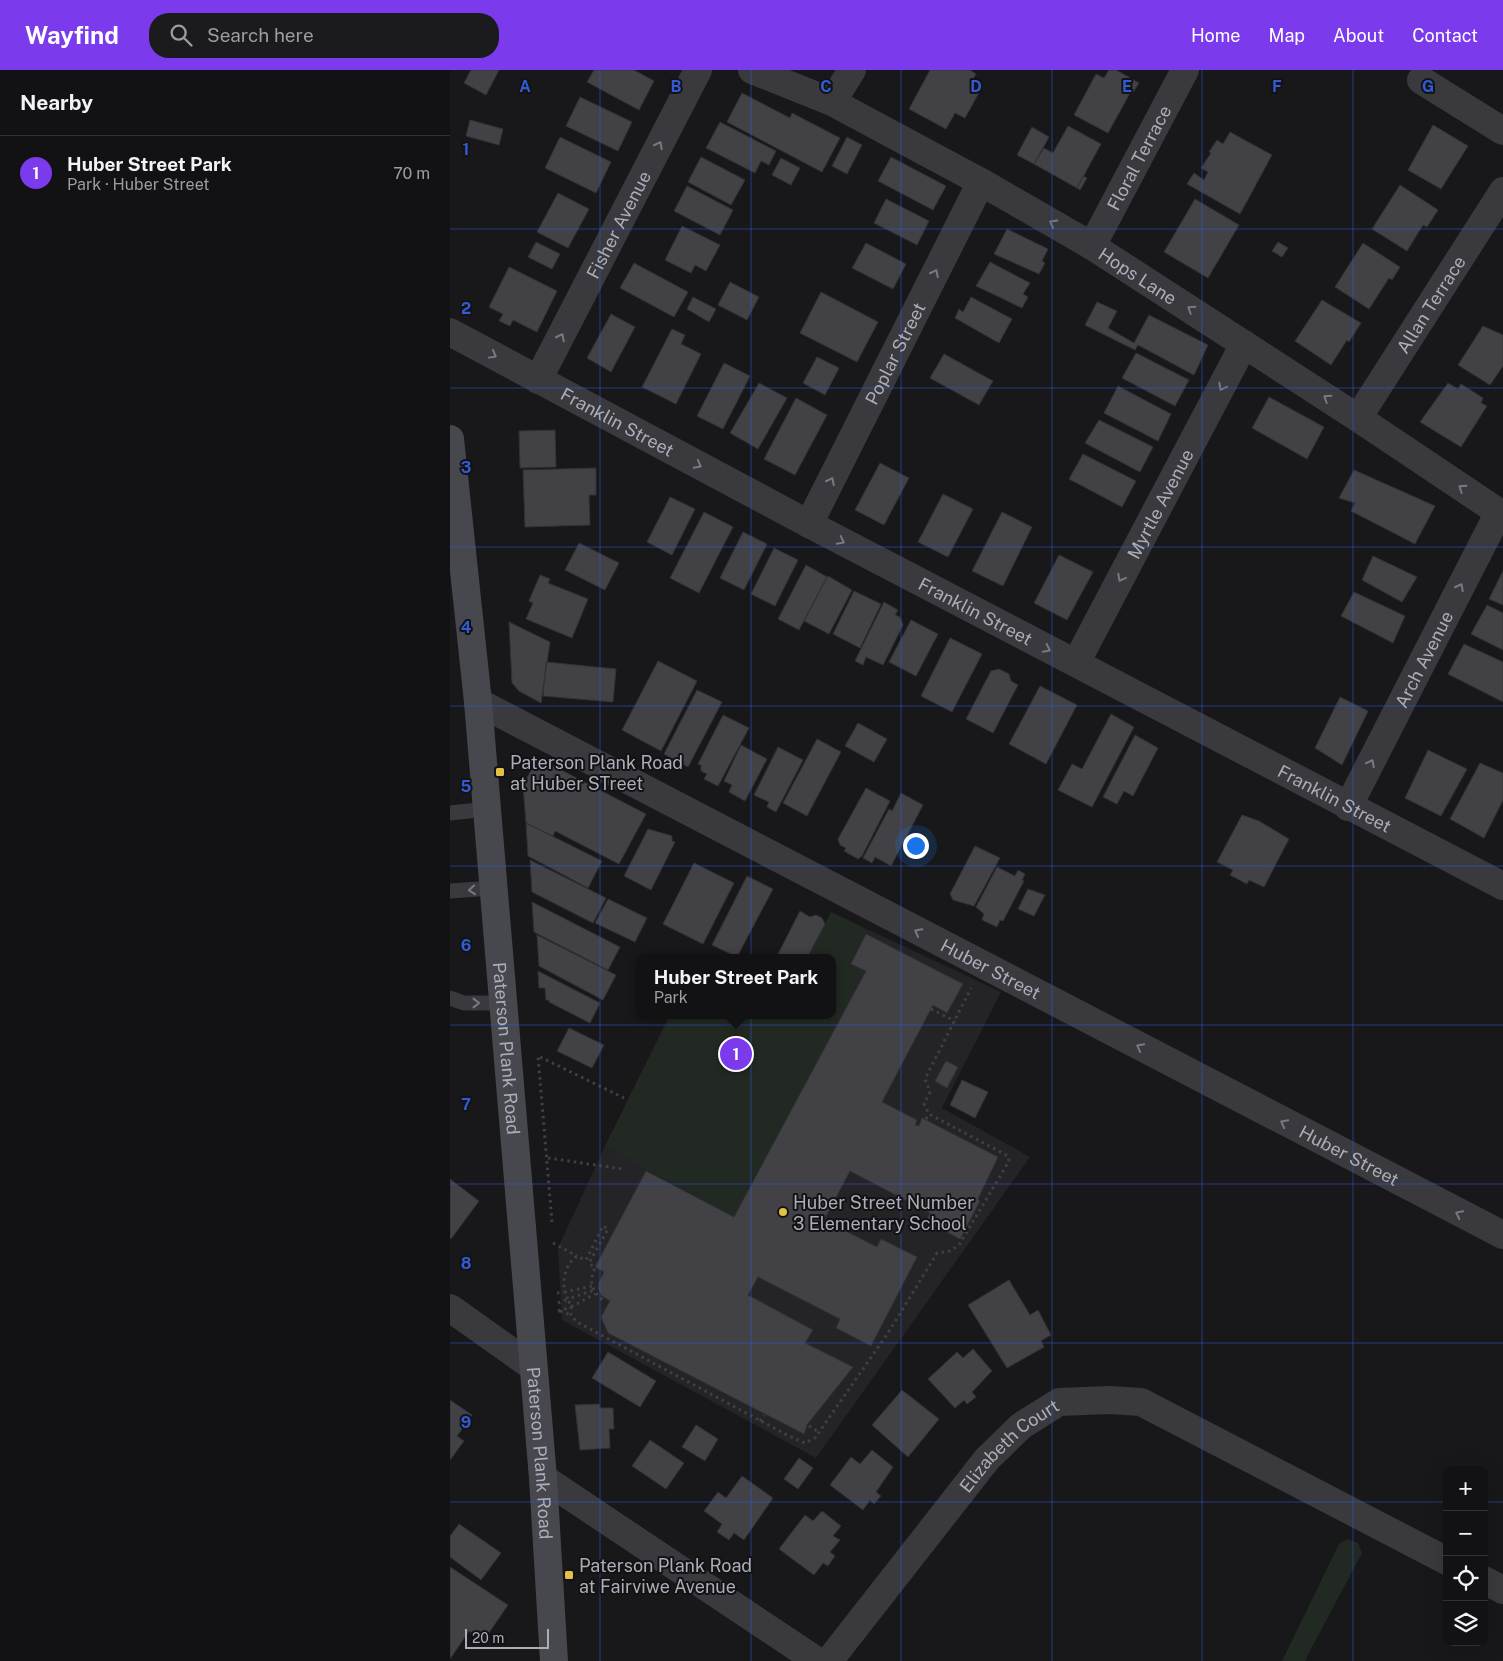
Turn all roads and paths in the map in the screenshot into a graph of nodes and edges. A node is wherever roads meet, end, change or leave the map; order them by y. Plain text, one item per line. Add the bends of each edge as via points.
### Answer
1 (698, 70) edge
2 (752, 70) edge
3 (852, 70) edge
4 (1185, 70) edge
5 (1421, 80) dead end
6 (832, 102) junction
7 (1503, 132) edge
8 (981, 182) junction
9 (1503, 191) edge
10 (1092, 246) junction
11 (450, 332) edge
12 (1244, 344) junction
13 (538, 380) junction
14 (1358, 418) junction
15 (450, 439) edge
16 (1501, 513) edge
17 (809, 524) junction
18 (1076, 663) junction
19 (478, 702) junction
20 (1348, 806) junction
21 (487, 809) junction
22 (450, 813) edge
23 (1503, 886) edge
24 (493, 888) junction
25 (450, 891) edge
26 (972, 985) dead end
27 (450, 998) edge
28 (503, 1003) junction
29 (931, 1009) dead end
30 (955, 1020) junction
31 (624, 1098) dead end
32 (929, 1114) junction
33 (926, 1119) dead end
34 (548, 1158) junction
35 (623, 1169) dead end
36 (552, 1224) dead end
37 (553, 1234) dead end
38 (1503, 1235) edge
39 (554, 1243) junction
40 (554, 1253) dead end
41 (577, 1256) junction
42 (556, 1283) dead end
43 (594, 1290) junction
44 (566, 1292) junction
45 (557, 1293) junction
46 (568, 1299) junction
47 (604, 1301) dead end
48 (558, 1303) junction
49 (571, 1307) junction
50 (450, 1308) edge
51 (558, 1311) junction
52 (571, 1315) junction
53 (532, 1367) junction
54 (764, 1415) dead end
55 (760, 1421) junction
56 (809, 1426) dead end
57 (819, 1432) junction
58 (542, 1478) junction
59 (1443, 1559) edge
60 (1488, 1582) edge
61 (1503, 1590) edge
62 (554, 1661) edge
63 (816, 1661) edge
64 (829, 1661) edge

13 -> 1 street, Fisher Avenue
2 - 6 street, Hops Lane
3 - 6 street
4 - 10 street, Floral Terrace
5 - 7 street
6 - 8 street, Hops Lane
10 -> 8 street, Hops Lane
17 -> 8 street, Poplar Street
9 - 14 street, Allan Terrace
12 -> 10 street, Hops Lane
11 -> 13 street, Franklin Street
14 -> 12 street, Hops Lane
12 -> 18 street, Myrtle Avenue
13 -> 17 street, Franklin Street
16 -> 14 street, Hops Lane
15 - 19 street, Paterson Plank Road
20 -> 16 street, Arch Avenue
17 -> 18 street, Franklin Street
18 - 20 street, Franklin Street
19 - 21 street, Paterson Plank Road
38 -> 19 street, Huber Street
20 - 23 street, Franklin Street
21 - 22 lane
21 - 24 street, Paterson Plank Road
24 -> 25 lane
24 - 28 street, Paterson Plank Road
26 - 30 path
27 -> 28 lane via 464,1003
28 - 53 street, Paterson Plank Road
29 - 30 path
30 - 32 path via 925,1080 930,1092 924,1104
31 - 34 path via 538,1056
32 - 33 path
32 - 57 path via 1008,1156 1009,1161 959,1245 938,1253 888,1334
34 - 35 path
34 - 36 path
37 - 39 path
39 - 40 path
39 - 41 path
41 - 43 path via 586,1260 603,1226 608,1229 589,1263 595,1268 591,1276
41 - 44 path via 566,1270
42 - 45 path
43 - 44 path
43 - 46 path
43 - 47 path
43 - 49 path
44 - 45 path
44 - 46 path
45 - 48 path
46 - 48 path
46 - 49 path
48 - 51 path
49 - 51 path
49 - 52 path
50 - 53 street
51 - 52 path
52 - 55 path via 576,1322
53 - 58 street, Paterson Plank Road
54 - 55 path
55 - 57 path via 805,1443
56 - 57 path
58 - 62 street, Paterson Plank Road
58 - 63 street
59 - 64 street, Elizabeth Court via 1141,1402 1059,1402 1021,1426 986,1459
60 - 61 street

